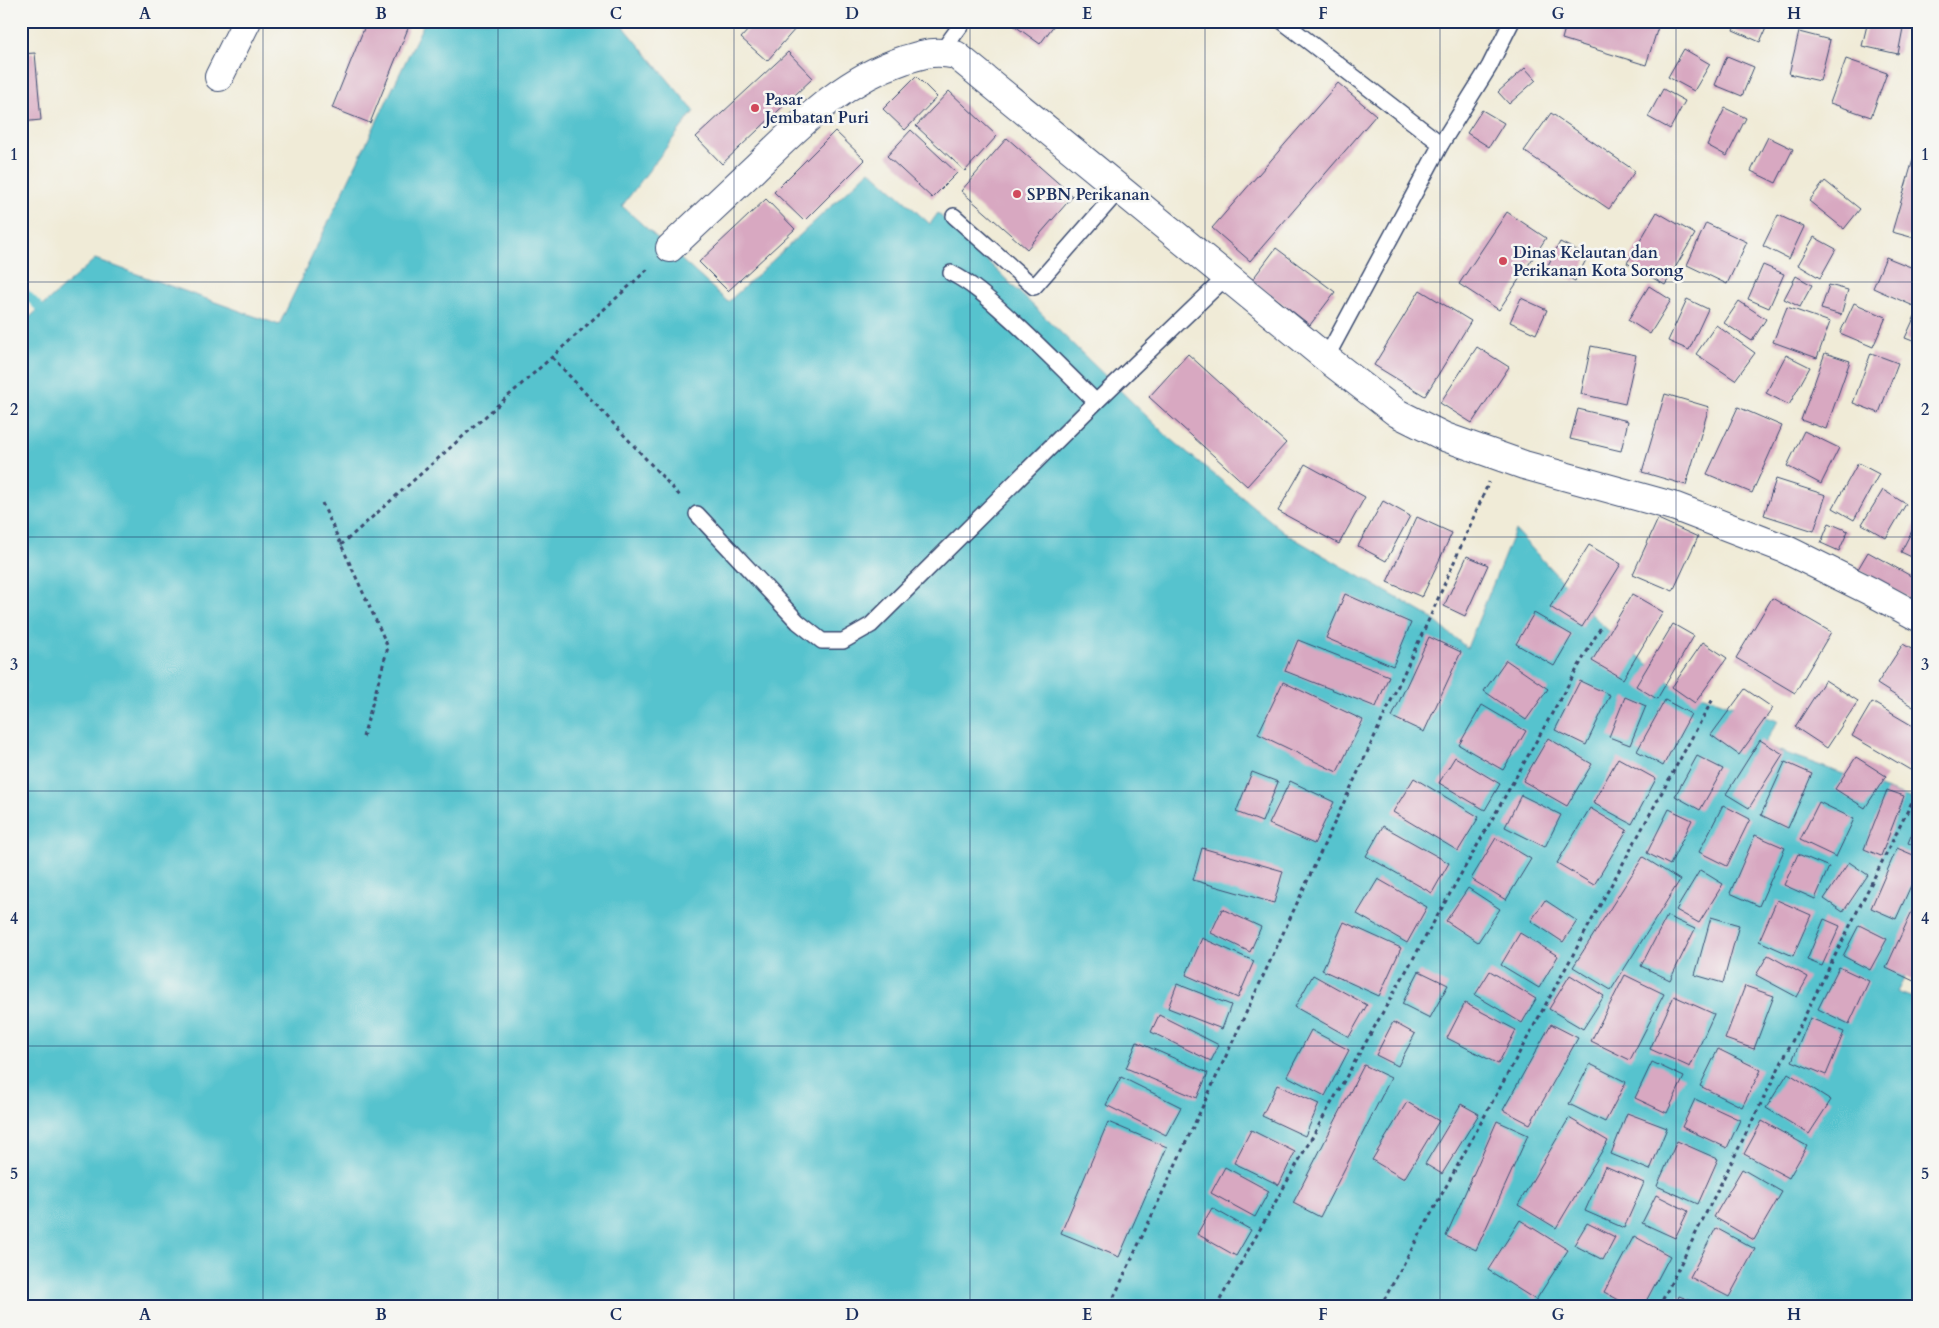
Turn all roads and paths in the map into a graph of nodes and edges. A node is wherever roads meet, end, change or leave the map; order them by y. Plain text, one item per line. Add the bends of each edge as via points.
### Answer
1 (247, 21) edge
2 (964, 21) edge
3 (1282, 21) edge
4 (1512, 21) edge
5 (942, 51) junction
6 (219, 77) dead end
7 (1441, 144) junction
8 (1119, 190) junction
9 (954, 216) dead end
10 (670, 248) joint
11 (951, 272) dead end
12 (1226, 277) junction
13 (552, 357) junction
14 (1326, 358) junction
15 (1096, 402) junction
16 (1501, 457) junction
17 (322, 502) dead end
18 (697, 514) joint
19 (341, 544) junction
20 (1918, 617) edge
21 (1602, 625) dead end
22 (1713, 699) dead end
23 (363, 737) dead end
24 (1918, 790) edge
25 (1114, 1297) dead end
26 (1216, 1307) edge
27 (1380, 1307) edge
28 (1659, 1307) edge

1 - 6 street
2 - 5 lane
3 - 7 lane
4 - 7 lane via 1489,68
5 - 8 street via 956,54
5 - 10 street via 887,66 853,83 816,109
7 - 14 lane
8 - 9 lane via 1034,287
8 - 12 street
10 - 13 path
11 - 15 lane via 989,300
12 - 14 street
12 - 15 lane
13 - 18 path
13 - 19 path
14 - 16 street via 1397,413 1445,437
15 - 18 lane via 871,625 842,641 822,641 798,622
16 - 20 street via 1676,507 1785,549
16 - 25 path
17 - 19 path
19 - 23 path via 388,647
21 - 26 path
22 - 27 path
24 - 28 path

